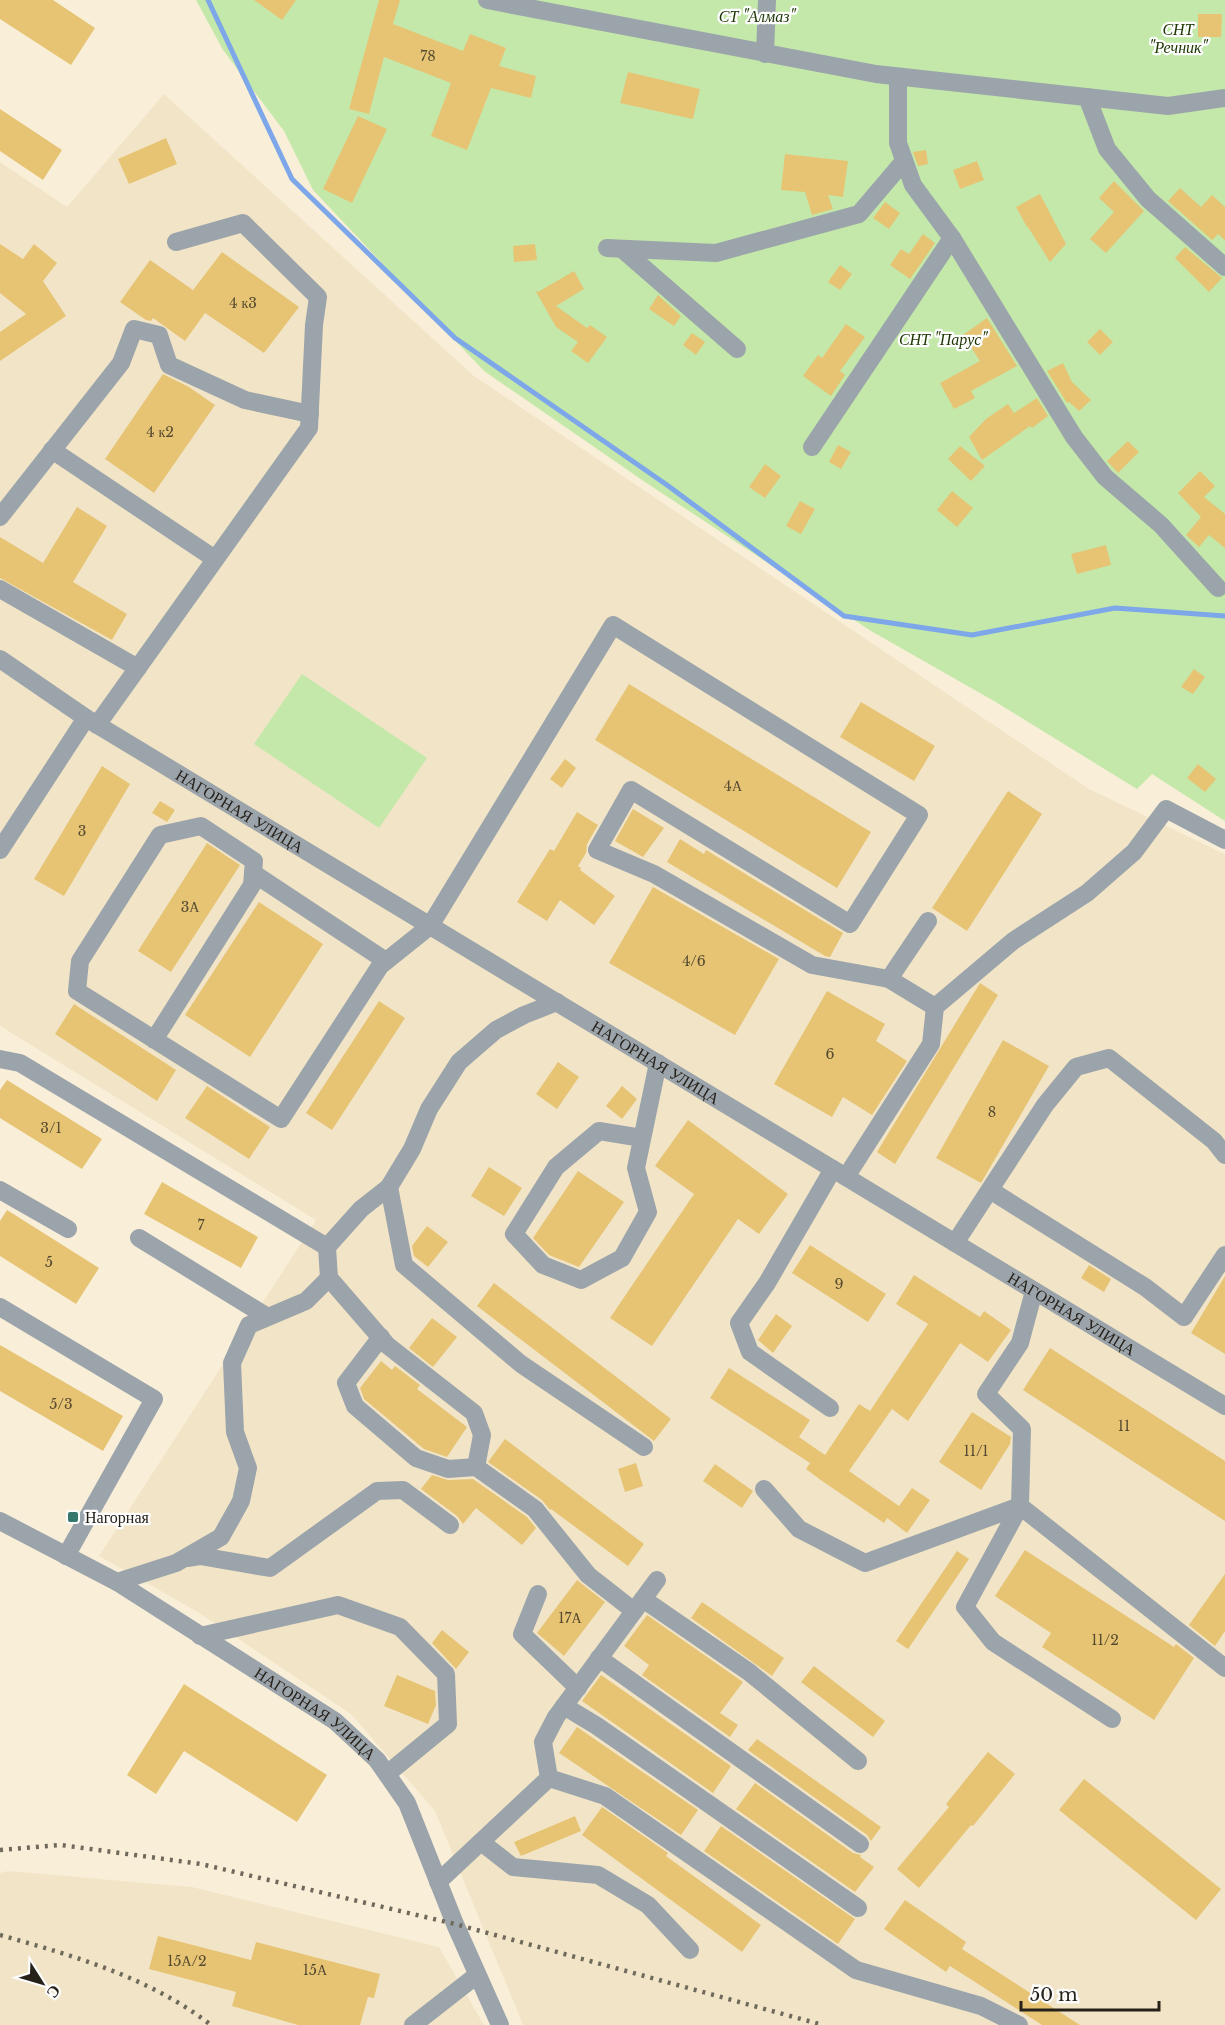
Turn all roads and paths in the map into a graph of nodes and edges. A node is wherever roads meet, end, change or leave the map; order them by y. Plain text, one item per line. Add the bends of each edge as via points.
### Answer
1 (487, 0) edge
2 (767, 0) edge
3 (765, 54) junction
4 (898, 77) junction
5 (1087, 97) junction
6 (1225, 98) edge
7 (904, 161) junction
8 (952, 238) junction
9 (176, 242) dead end
10 (1225, 267) edge
11 (737, 350) dead end
12 (310, 414) junction
13 (812, 447) dead end
14 (52, 450) junction
15 (0, 517) edge
16 (215, 560) junction
17 (1218, 588) dead end
18 (0, 590) edge
19 (0, 659) edge
20 (138, 668) junction
21 (92, 721) junction
22 (1225, 840) edge
23 (0, 850) edge
24 (253, 873) junction
25 (928, 921) dead end
26 (430, 926) junction
27 (386, 961) junction
28 (889, 979) junction
29 (557, 1002) junction
30 (935, 1007) junction
31 (154, 1040) junction
32 (0, 1059) edge
33 (658, 1064) junction
34 (642, 1138) junction
35 (1225, 1155) edge
36 (839, 1173) junction
37 (389, 1186) junction
38 (0, 1190) edge
39 (990, 1190) junction
40 (68, 1229) dead end
41 (139, 1239) dead end
42 (955, 1244) junction
43 (327, 1247) junction
44 (1225, 1255) edge
45 (329, 1278) junction
46 (1034, 1291) junction
47 (0, 1307) edge
48 (266, 1316) junction
49 (381, 1338) junction
50 (1225, 1407) edge
51 (830, 1408) dead end
52 (644, 1447) dead end
53 (476, 1467) junction
54 (764, 1489) dead end
55 (1020, 1506) junction
56 (0, 1521) edge
57 (450, 1525) dead end
58 (66, 1556) junction
59 (184, 1559) junction
60 (657, 1580) dead end
61 (117, 1582) junction
62 (538, 1594) dead end
63 (639, 1605) junction
64 (201, 1636) junction
65 (599, 1658) junction
66 (1225, 1668) edge
67 (578, 1688) junction
68 (564, 1706) junction
69 (1112, 1719) dead end
70 (858, 1761) dead end
71 (387, 1774) junction
72 (549, 1778) junction
73 (481, 1842) junction
74 (860, 1844) dead end
75 (438, 1882) junction
76 (858, 1908) dead end
77 (690, 1950) dead end
78 (477, 1975) junction
79 (413, 2025) edge
80 (500, 2025) edge
81 (1019, 2025) edge

1 - 3 street
2 - 3 street
3 - 4 street
4 - 5 street
4 - 7 street via 898,142
5 - 6 street via 1168,106
5 - 10 street via 1107,149 1148,199
7 - 8 street via 913,185
7 - 11 street via 858,214 716,253 614,248
8 - 13 street
8 - 17 street via 1074,437 1105,477 1161,525
9 - 12 street via 243,223 318,297
12 - 14 street via 245,400 169,365 159,335 134,329 121,363
12 - 16 street via 309,428
14 - 15 street
14 - 16 street
16 - 20 street
18 - 20 street
19 - 21 street, НАГОРНАЯ УЛИЦА
20 - 21 street
21 - 23 street
21 - 26 street, НАГОРНАЯ УЛИЦА
22 - 30 street via 1166,809 1134,852 1087,893 1013,941
24 - 27 street
24 - 31 street via 252,885
24 - 31 street via 254,861 201,825 160,835 80,961 77,992
25 - 28 street
26 - 27 street
26 - 28 street via 613,625 919,815 850,924 631,790 597,850 654,874 812,965
26 - 29 street, НАГОРНАЯ УЛИЦА
27 - 31 street via 281,1119
28 - 30 street
29 - 33 street, НАГОРНАЯ УЛИЦА
29 - 37 street via 496,1030 459,1062 429,1109 412,1149
30 - 36 street via 931,1044
32 - 43 street via 20,1064
33 - 34 street
33 - 36 street, НАГОРНАЯ УЛИЦА
34 - 34 street via 636,1168 648,1212 622,1258 581,1280 543,1265 514,1234 556,1167 599,1131
35 - 39 street via 1109,1058 1076,1067 1045,1105
36 - 42 street, НАГОРНАЯ УЛИЦА
36 - 51 street via 739,1323 750,1352
37 - 43 street via 361,1209
37 - 52 street via 404,1265 520,1364
38 - 40 street
39 - 42 street
39 - 44 street via 1145,1287 1184,1317
41 - 48 street
42 - 46 street, НАГОРНАЯ УЛИЦА
43 - 45 street
45 - 48 street via 306,1301
45 - 49 street
46 - 50 street, НАГОРНАЯ УЛИЦА
46 - 55 street via 1020,1343 986,1394 1022,1429
47 - 58 street via 154,1399
48 - 59 street via 249,1325 232,1363 235,1432 248,1468 241,1501 221,1537
49 - 53 street via 474,1413 482,1435
49 - 53 street via 346,1383 355,1406 416,1458 448,1469
53 - 63 street via 535,1509 588,1575
54 - 55 street via 799,1529 865,1563
55 - 66 street
55 - 69 street via 965,1607 993,1642
56 - 58 street, НАГОРНАЯ УЛИЦА
57 - 59 street via 403,1490 377,1491 270,1568 200,1556
58 - 61 street, НАГОРНАЯ УЛИЦА
59 - 61 street
60 - 63 street
61 - 64 street, НАГОРНАЯ УЛИЦА
62 - 67 street via 522,1634
63 - 65 street
63 - 70 street via 749,1672
64 - 71 street, НАГОРНАЯ УЛИЦА via 335,1722
64 - 71 street via 338,1605 400,1627 446,1674 448,1724
65 - 67 street
65 - 74 street
67 - 68 street
68 - 72 street via 543,1742
68 - 76 street
71 - 75 street, НАГОРНАЯ УЛИЦА via 407,1803
72 - 73 street
72 - 81 street via 605,1796 856,1970 981,2007
73 - 75 street
73 - 77 street via 513,1868 598,1875 648,1905
75 - 78 street, НАГОРНАЯ УЛИЦА
78 - 79 street
78 - 80 street, НАГОРНАЯ УЛИЦА

